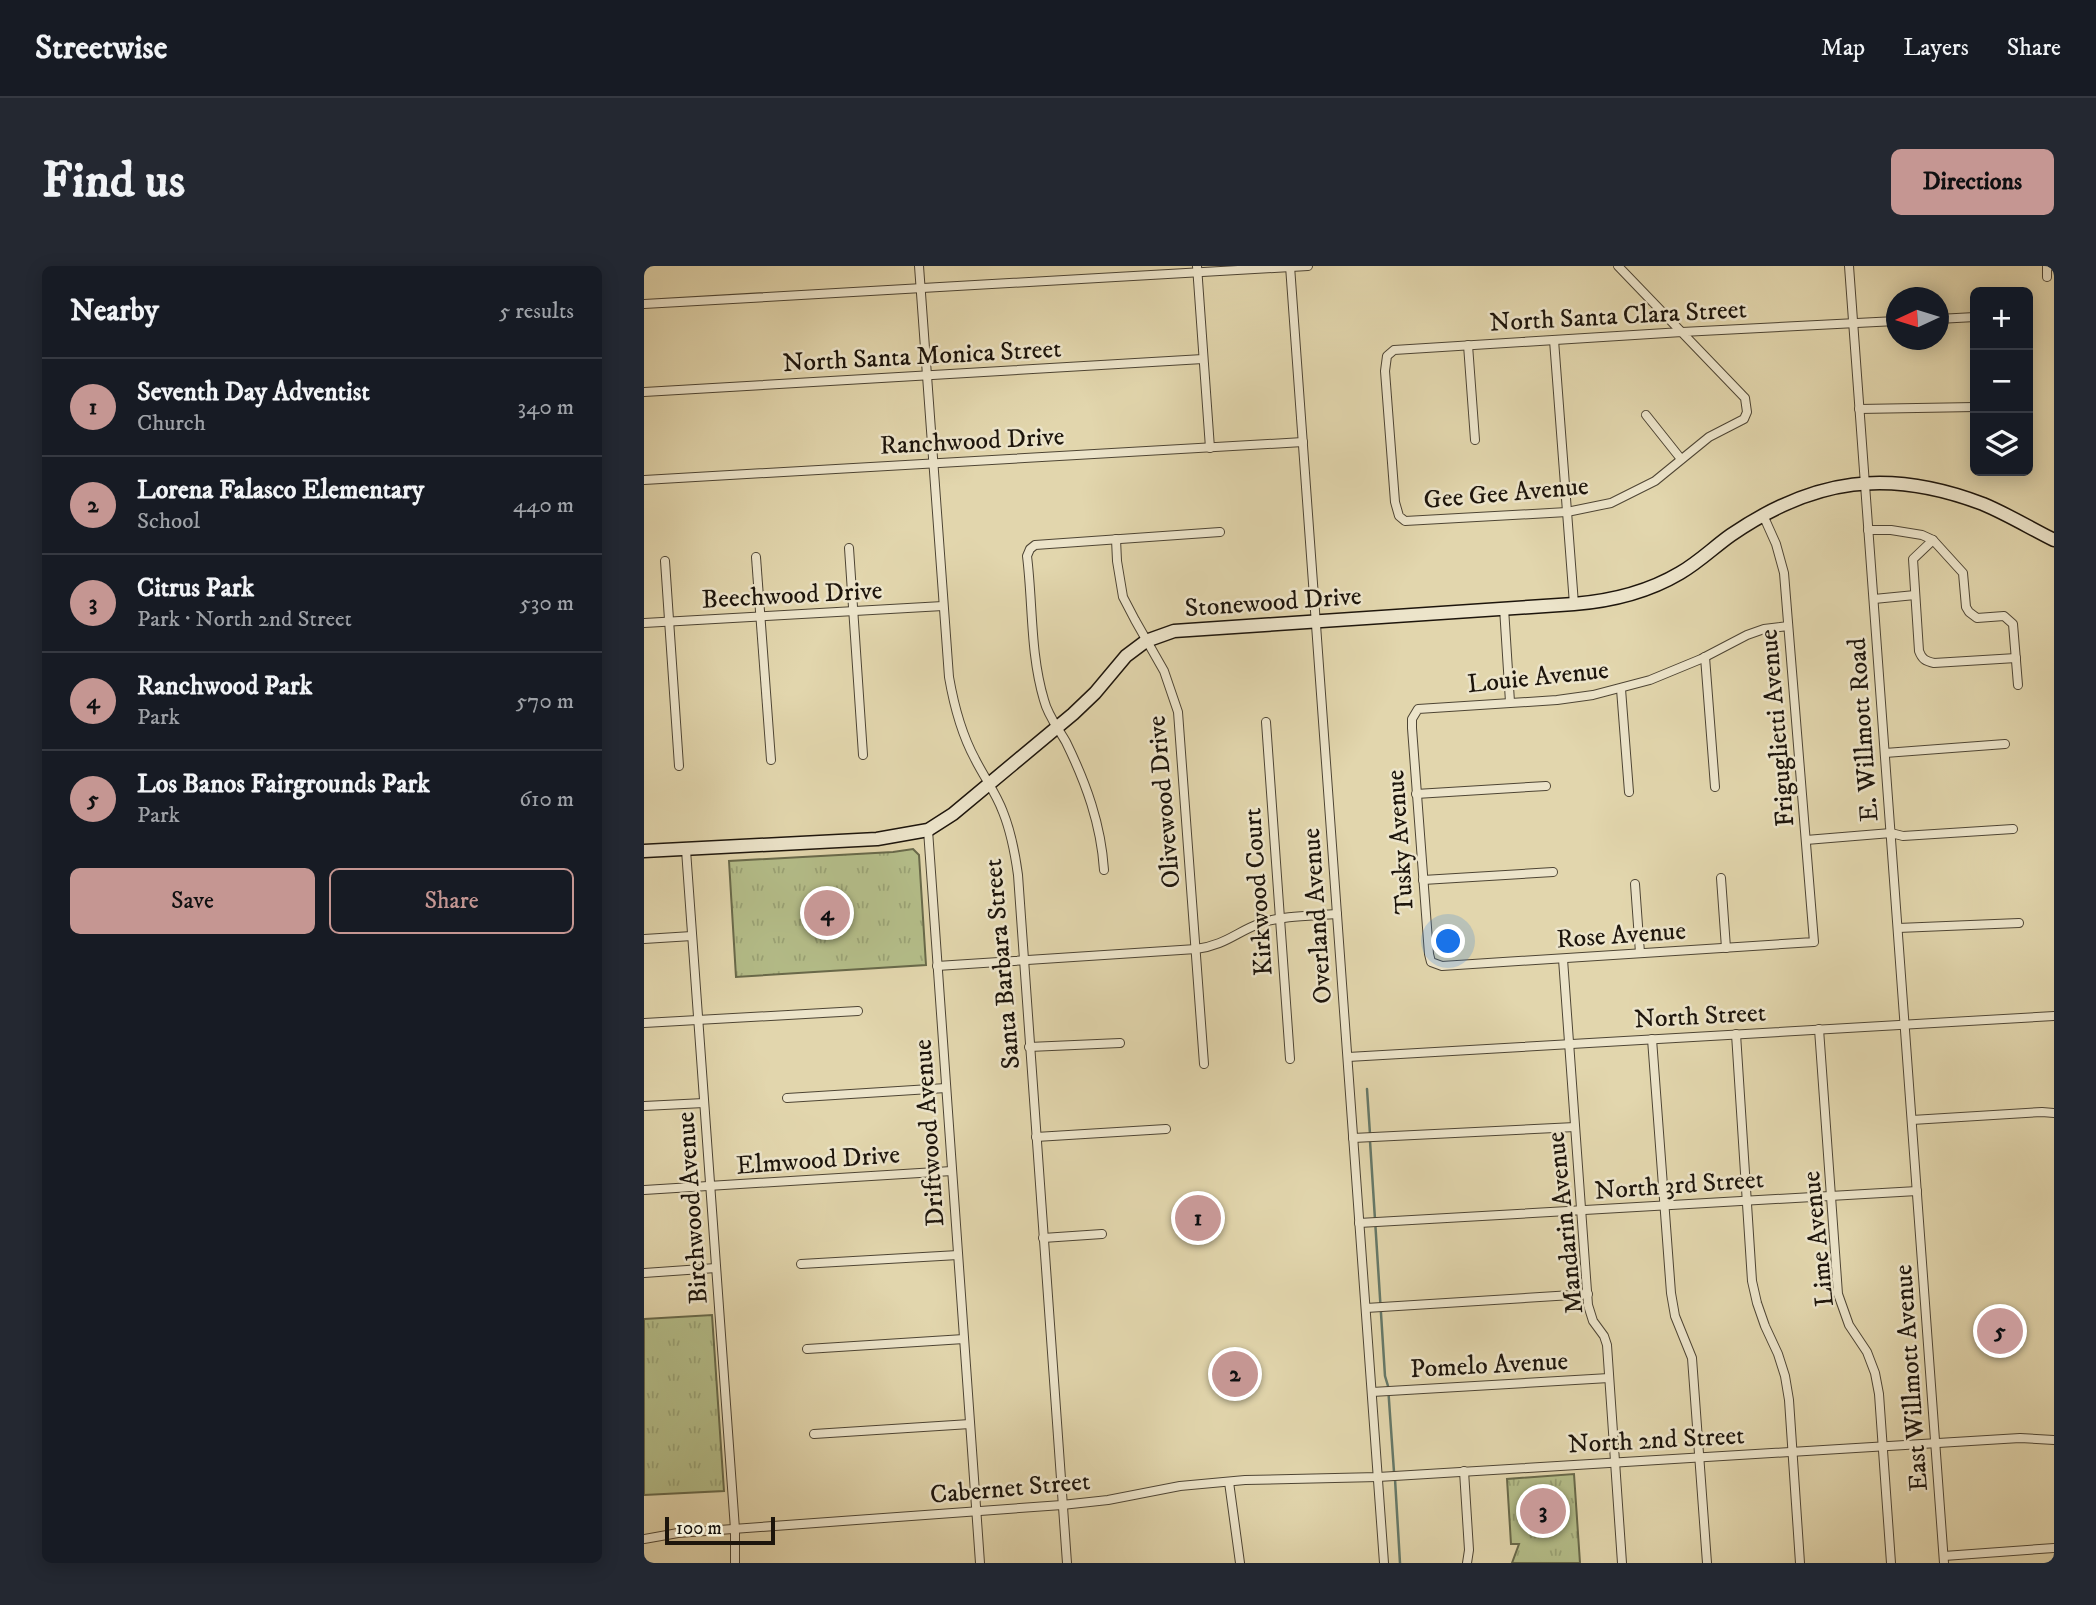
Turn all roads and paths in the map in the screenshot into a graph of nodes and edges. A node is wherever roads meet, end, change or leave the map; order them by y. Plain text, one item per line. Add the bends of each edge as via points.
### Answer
1 (919, 266) edge
2 (1308, 266) edge
3 (1618, 266) edge
4 (1849, 266) edge
5 (2047, 266) edge
6 (1290, 267) edge
7 (1197, 269) edge
8 (2048, 277) dead end
9 (921, 289) junction
10 (644, 304) edge
11 (1970, 317) edge
12 (1949, 318) edge
13 (1886, 321) edge
14 (1854, 323) junction
15 (1682, 332) junction
16 (1554, 340) junction
17 (1468, 345) junction
18 (1203, 359) junction
19 (927, 375) junction
20 (644, 393) edge
21 (1970, 407) edge
22 (1859, 409) junction
23 (1646, 415) dead end
24 (1475, 440) dead end
25 (1303, 442) junction
26 (1210, 448) junction
27 (1681, 459) junction
28 (934, 463) junction
29 (644, 481) edge
30 (1865, 483) junction
31 (1567, 512) junction
32 (1763, 515) junction
33 (1405, 521) joint
34 (1868, 530) junction
35 (1220, 532) dead end
36 (1116, 539) junction
37 (1933, 540) junction
38 (2054, 540) edge
39 (849, 548) dead end
40 (756, 557) dead end
41 (665, 561) dead end
42 (1915, 595) junction
43 (1874, 599) junction
44 (1574, 604) junction
45 (943, 606) junction
46 (1504, 608) junction
47 (853, 612) junction
48 (761, 617) junction
49 (1316, 620) junction
50 (669, 622) junction
51 (644, 624) edge
52 (1788, 625) junction
53 (1146, 641) junction
54 (1705, 657) junction
55 (2016, 658) junction
56 (2018, 685) dead end
57 (1621, 688) junction
58 (1510, 702) junction
59 (1412, 719) joint
60 (1266, 722) dead end
61 (1056, 727) junction
62 (2005, 744) dead end
63 (1885, 753) junction
64 (863, 755) dead end
65 (771, 761) dead end
66 (678, 766) dead end
67 (988, 784) junction
68 (1546, 786) dead end
69 (1715, 787) dead end
70 (1629, 792) dead end
71 (1416, 794) junction
72 (2013, 829) dead end
73 (928, 830) junction
74 (1891, 833) junction
75 (1806, 839) junction
76 (686, 849) junction
77 (644, 851) edge
78 (1104, 870) dead end
79 (1553, 872) dead end
80 (1721, 878) dead end
81 (1423, 880) junction
82 (1635, 884) dead end
83 (1337, 915) junction
84 (1281, 919) junction
85 (2019, 923) dead end
86 (1898, 928) junction
87 (692, 936) junction
88 (644, 939) edge
89 (1814, 942) joint
90 (1726, 947) junction
91 (1196, 949) junction
92 (1640, 953) junction
93 (1563, 958) junction
94 (1431, 961) joint
95 (1023, 962) junction
96 (937, 966) junction
97 (858, 1010) dead end
98 (2054, 1016) edge
99 (698, 1020) junction
100 (644, 1023) edge
101 (1905, 1024) junction
102 (1819, 1029) junction
103 (1736, 1034) junction
104 (1652, 1039) junction
105 (1120, 1043) dead end
106 (1569, 1044) junction
107 (1029, 1048) junction
108 (1348, 1057) junction
109 (1290, 1059) dead end
110 (1204, 1063) dead end
111 (946, 1088) junction
112 (787, 1098) dead end
113 (704, 1103) junction
114 (644, 1107) edge
115 (2054, 1113) edge
116 (1912, 1121) junction
117 (1576, 1127) junction
118 (1166, 1129) dead end
119 (1036, 1137) junction
120 (1353, 1138) junction
121 (952, 1171) junction
122 (710, 1186) junction
123 (644, 1190) edge
124 (1917, 1191) junction
125 (1832, 1196) junction
126 (1748, 1201) junction
127 (1665, 1206) junction
128 (1582, 1211) junction
129 (1359, 1223) junction
130 (1102, 1234) dead end
131 (1043, 1238) junction
132 (958, 1255) junction
133 (801, 1264) dead end
134 (716, 1268) junction
135 (644, 1273) edge
136 (1588, 1294) junction
137 (1366, 1308) junction
138 (964, 1339) junction
139 (807, 1349) dead end
140 (1609, 1378) junction
141 (1372, 1392) junction
142 (971, 1428) junction
143 (814, 1434) dead end
144 (2054, 1440) edge
145 (1936, 1443) junction
146 (1883, 1446) junction
147 (1792, 1452) junction
148 (1700, 1457) junction
149 (1615, 1462) junction
150 (1464, 1471) junction
151 (1378, 1477) junction
152 (1229, 1482) junction
153 (1062, 1505) junction
154 (977, 1511) junction
155 (735, 1529) junction
156 (644, 1539) edge
157 (2054, 1548) edge
158 (1944, 1559) edge
159 (735, 1563) edge
160 (981, 1563) edge
161 (1067, 1563) edge
162 (1240, 1563) edge
163 (1384, 1563) edge
164 (1467, 1563) edge
165 (1622, 1563) edge
166 (1707, 1563) edge
167 (1800, 1563) edge
168 (1891, 1563) edge

1 - 9 street, Santa Barbara Street
2 - 6 street
3 - 15 street
4 - 14 street, E. Willmott Road
5 - 8 street
6 - 7 street
6 - 25 street, Overland Avenue
7 - 9 street
7 - 18 street
9 - 10 street
9 - 19 street, Santa Barbara Street
11 - 12 street
13 - 14 street, North Santa Clara Street
14 - 15 street, North Santa Clara Street
14 - 22 street, E. Willmott Road
15 - 16 street, North Santa Clara Street
15 - 27 street, Gee Gee Avenue via 1745,398 1747,412 1744,419
16 - 17 street, North Santa Clara Street
16 - 31 street
17 - 24 street
17 - 33 street, North Santa Clara Street via 1401,349 1387,356 1395,502
18 - 19 street, North Santa Monica Street
18 - 26 street
19 - 20 street, North Santa Monica Street
19 - 28 street, Santa Barbara Street
21 - 22 street
22 - 30 street, E. Willmott Road
23 - 27 street
25 - 26 street, Ranchwood Drive
25 - 49 street, Overland Avenue
26 - 28 street, Ranchwood Drive
27 - 31 street, Gee Gee Avenue via 1634,493
28 - 29 street, Ranchwood Drive
28 - 45 street, Santa Barbara Street
30 - 32 street, Stonewood Drive via 1812,493
30 - 34 street, E. Willmott Road
30 - 38 street, Stonewood Drive via 1915,485 1955,495 2000,511
31 - 33 street, Gee Gee Avenue
31 - 44 street
32 - 44 street, Stonewood Drive via 1657,585 1618,598
32 - 52 street, Friguglietti Avenue via 1783,566
34 - 37 street
34 - 43 street, E. Willmott Road
35 - 36 street
36 - 53 street, Olivewood Drive via 1123,597
36 - 61 street via 1035,545 1027,556 1035,665
37 - 42 street via 1913,559
37 - 55 street via 1963,573 1969,612 1977,618 2004,616 2011,621
39 - 47 street
40 - 48 street
41 - 50 street
42 - 43 street
42 - 55 street via 1919,651 1925,660
43 - 63 street, E. Willmott Road
44 - 46 street, Stonewood Drive
45 - 47 street, Beechwood Drive
45 - 67 street, Santa Barbara Street via 953,702
46 - 49 street, Stonewood Drive
46 - 58 street
47 - 48 street, Beechwood Drive
47 - 64 street
48 - 50 street, Beechwood Drive
48 - 65 street
49 - 53 street, Stonewood Drive via 1184,629
49 - 83 street, Overland Avenue
50 - 51 street, Beechwood Drive
50 - 66 street
52 - 54 street, Louie Avenue via 1747,635
52 - 75 street, Friguglietti Avenue
53 - 61 street, Stonewood Drive
53 - 91 street, Olivewood Drive via 1164,671 1178,712
54 - 57 street, Louie Avenue
54 - 69 street
55 - 56 street
57 - 58 street, Louie Avenue via 1557,700
57 - 70 street
58 - 59 street, Louie Avenue via 1418,709
59 - 71 street, Tusky Avenue
60 - 84 street, Kirkwood Court
61 - 67 street, Stonewood Drive
61 - 78 street via 1089,794
62 - 63 street
63 - 74 street, E. Willmott Road
67 - 73 street, Stonewood Drive
67 - 95 street, Santa Barbara Street via 1002,809 1014,849
68 - 71 street
71 - 81 street, Tusky Avenue
72 - 74 street
73 - 76 street, Stonewood Drive via 877,839
73 - 96 street, Driftwood Avenue
74 - 75 street
74 - 86 street, E. Willmott Road
75 - 89 street, Friguglietti Avenue
76 - 77 street, Stonewood Drive
76 - 87 street, Birchwood Avenue
79 - 81 street
80 - 90 street
81 - 94 street, Tusky Avenue
82 - 92 street
83 - 84 street
83 - 108 street, Overland Avenue
84 - 91 street via 1256,925 1221,944
84 - 109 street, Kirkwood Court
85 - 86 street
86 - 101 street, E. Willmott Road
87 - 88 street
87 - 99 street, Birchwood Avenue
89 - 90 street, Rose Avenue
90 - 92 street, Rose Avenue
91 - 95 street
91 - 110 street, Olivewood Drive
92 - 93 street, Rose Avenue
93 - 94 street, Rose Avenue via 1442,966
93 - 106 street, Mandarin Avenue
95 - 96 street
95 - 107 street, Santa Barbara Street
96 - 111 street, Driftwood Avenue
97 - 99 street
98 - 101 street, North Street
99 - 100 street
99 - 113 street, Birchwood Avenue
101 - 102 street, North Street
101 - 116 street, E. Willmott Road
102 - 103 street, North Street
102 - 125 street, Lime Avenue
103 - 104 street, North Street
103 - 126 street
104 - 106 street, North Street
104 - 127 street
105 - 107 street
106 - 108 street, North Street
106 - 117 street, Mandarin Avenue
107 - 119 street, Santa Barbara Street
108 - 120 street, Overland Avenue
111 - 112 street
111 - 121 street, Driftwood Avenue
113 - 114 street
113 - 122 street, Birchwood Avenue
115 - 116 street
116 - 124 street, E. Willmott Road
117 - 120 street
117 - 128 street, Mandarin Avenue
118 - 119 street
119 - 131 street, Santa Barbara Street
120 - 129 street, Overland Avenue
121 - 122 street, Elmwood Drive
121 - 132 street, Driftwood Avenue
122 - 123 street, Elmwood Drive
122 - 134 street, Birchwood Avenue
124 - 125 street, North 3rd Street
124 - 145 street, East Willmott Avenue
125 - 126 street, North 3rd Street
125 - 146 street, Lime Avenue via 1838,1294 1875,1373
126 - 127 street, North 3rd Street
126 - 147 street via 1752,1281 1785,1376
127 - 128 street, North 3rd Street
127 - 148 street via 1673,1308 1692,1358
128 - 129 street, North 3rd Street
128 - 136 street, Mandarin Avenue
129 - 137 street, Overland Avenue
130 - 131 street
131 - 153 street, Santa Barbara Street
132 - 133 street
132 - 138 street, Driftwood Avenue
134 - 135 street
134 - 155 street, Birchwood Avenue
136 - 137 street
136 - 140 street, Mandarin Avenue via 1593,1321 1604,1336
137 - 141 street, Overland Avenue
138 - 139 street
138 - 142 street, Driftwood Avenue
140 - 141 street, Pomelo Avenue
140 - 149 street, Mandarin Avenue
141 - 151 street, Overland Avenue
142 - 143 street
142 - 154 street, Driftwood Avenue
144 - 145 street, North 2nd Street
145 - 146 street, North 2nd Street
145 - 158 street, East Willmott Avenue
146 - 147 street, North 2nd Street
146 - 168 street, Lime Avenue
147 - 148 street, North 2nd Street
147 - 167 street
148 - 149 street, North 2nd Street
148 - 166 street
149 - 150 street, North 2nd Street
149 - 165 street, Mandarin Avenue
150 - 151 street, North 2nd Street
150 - 164 street
151 - 152 street, Cabernet Street
151 - 163 street, Overland Avenue
152 - 153 street, Cabernet Street
152 - 162 street
153 - 154 street, Cabernet Street
153 - 161 street, Santa Barbara Street
154 - 155 street, Cabernet Street
154 - 160 street, Driftwood Avenue
155 - 156 street, Cabernet Street
155 - 159 street, Birchwood Avenue
157 - 158 street

